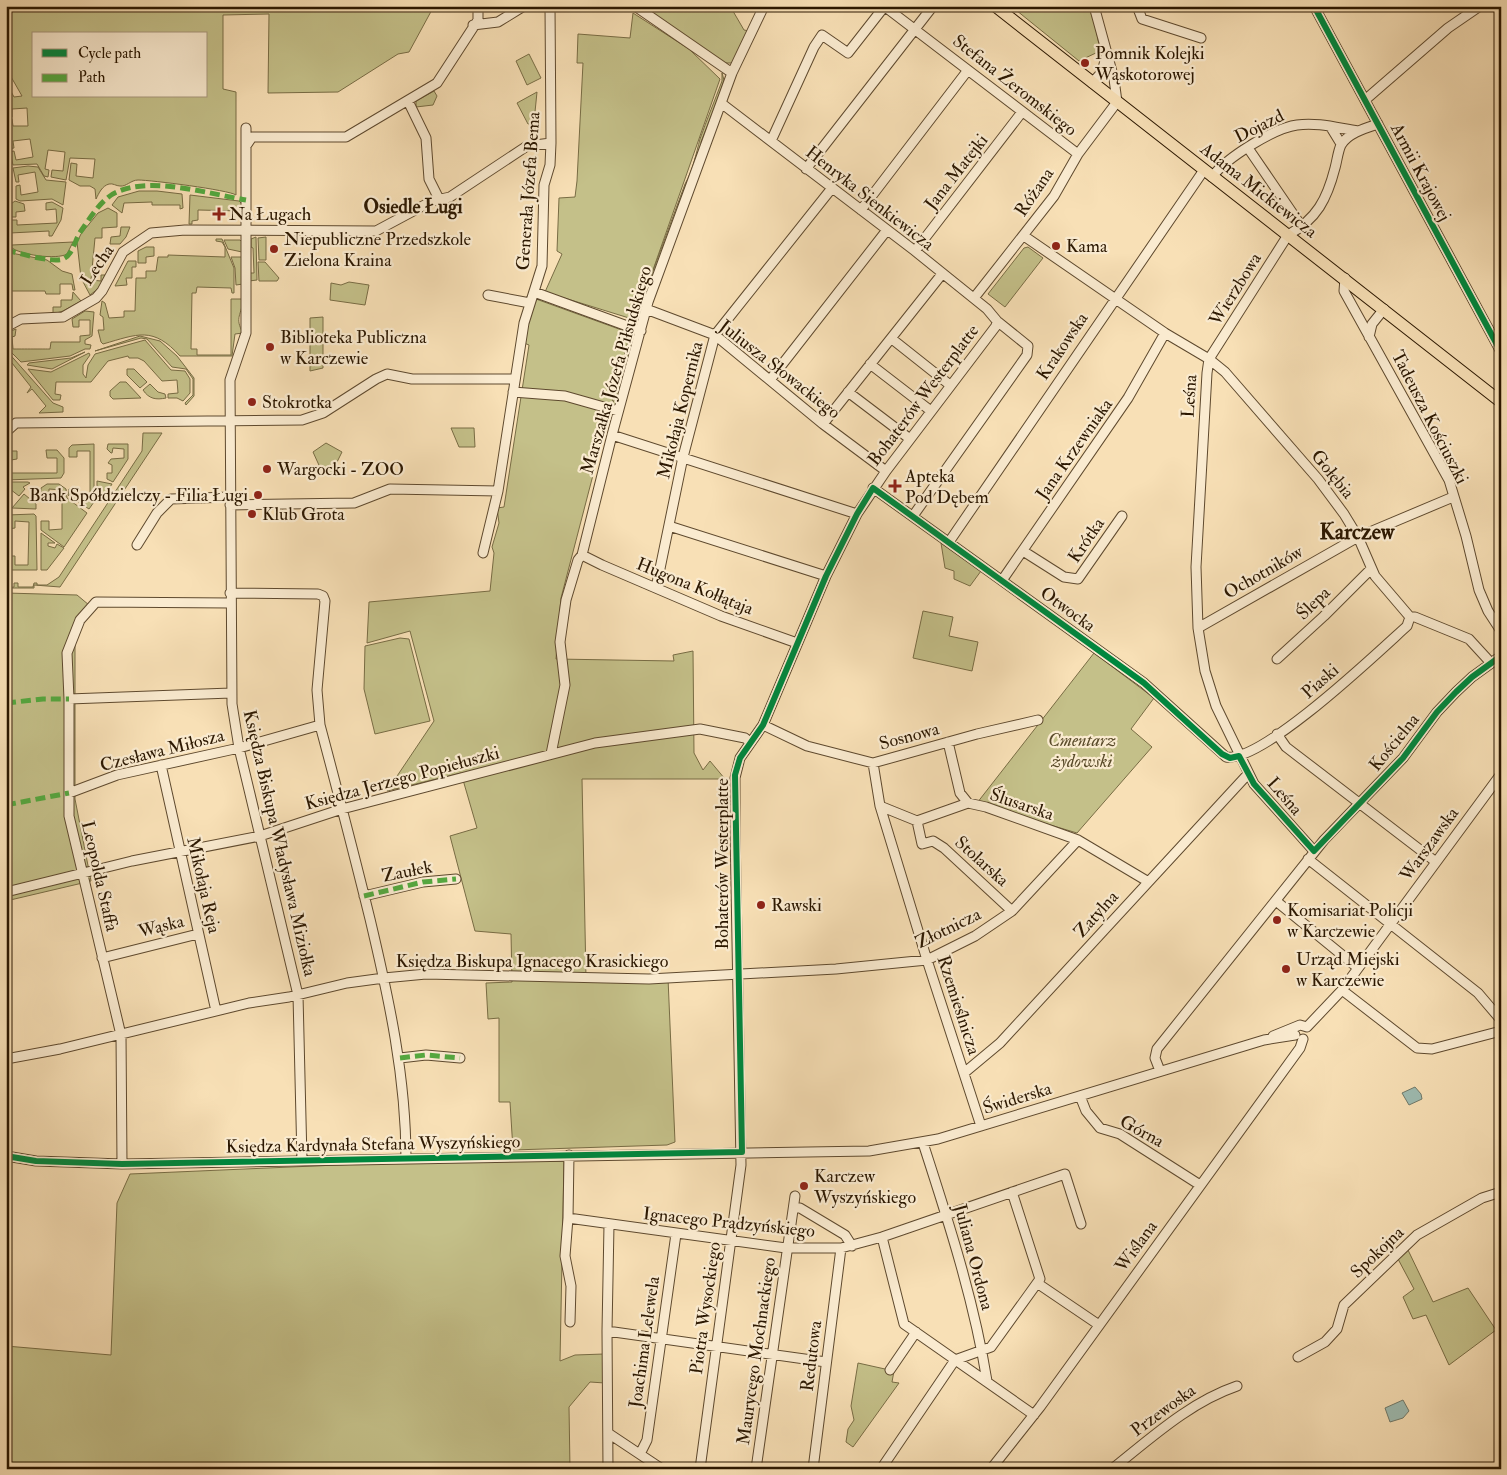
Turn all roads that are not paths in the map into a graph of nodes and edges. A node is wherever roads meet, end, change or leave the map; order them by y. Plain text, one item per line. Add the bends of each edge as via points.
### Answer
1 (478, 6) edge
2 (524, 6) edge
3 (550, 6) edge
4 (635, 6) edge
5 (764, 6) edge
6 (884, 6) edge
7 (933, 6) edge
8 (996, 6) edge
9 (1094, 6) edge
10 (1137, 6) edge
11 (1314, 6) edge
12 (1480, 6) edge
13 (473, 25) junction
14 (916, 29) junction
15 (1201, 38) dead end
16 (1106, 54) junction
17 (968, 70) junction
18 (1112, 72) junction
19 (732, 73) junction
20 (1096, 85) junction
21 (1365, 100) junction
22 (408, 101) junction
23 (1117, 102) junction
24 (721, 103) junction
25 (1022, 112) junction
26 (1378, 124) junction
27 (1330, 126) junction
28 (246, 128) dead end
29 (1358, 131) junction
30 (770, 141) junction
31 (551, 143) junction
32 (1342, 144) junction
33 (246, 146) junction
34 (1248, 148) junction
35 (1078, 154) junction
36 (806, 169) junction
37 (1208, 173) junction
38 (832, 188) junction
39 (439, 199) junction
40 (861, 210) junction
41 (1302, 227) junction
42 (246, 230) junction
43 (887, 230) junction
44 (1288, 235) junction
45 (1024, 236) junction
46 (915, 252) junction
47 (942, 274) junction
48 (1345, 278) junction
49 (534, 292) junction
50 (488, 295) dead end
51 (974, 298) junction
52 (1114, 299) junction
53 (530, 303) junction
54 (646, 309) junction
55 (1384, 309) junction
56 (997, 320) junction
57 (6, 326) edge
58 (641, 331) junction
59 (1165, 333) junction
60 (716, 335) junction
61 (1369, 336) junction
62 (892, 339) junction
63 (1501, 352) edge
64 (1209, 359) junction
65 (870, 364) junction
66 (515, 380) junction
67 (770, 380) junction
68 (950, 385) junction
69 (513, 392) junction
70 (848, 392) junction
71 (1500, 399) edge
72 (618, 411) junction
73 (931, 411) junction
74 (229, 421) junction
75 (823, 424) junction
76 (6, 432) edge
77 (612, 435) junction
78 (910, 439) junction
79 (683, 457) junction
80 (886, 471) junction
81 (873, 488) junction
82 (498, 491) junction
83 (1453, 497) junction
84 (230, 501) junction
85 (857, 514) junction
86 (913, 516) junction
87 (1122, 516) dead end
88 (669, 526) junction
89 (1358, 537) junction
90 (949, 542) junction
91 (137, 545) dead end
92 (1023, 551) junction
93 (483, 553) dead end
94 (582, 555) junction
95 (1371, 570) junction
96 (826, 576) junction
97 (1003, 580) junction
98 (656, 588) junction
99 (230, 593) junction
100 (230, 603) junction
101 (1410, 617) junction
102 (1198, 628) junction
103 (1501, 631) edge
104 (797, 643) junction
105 (1501, 656) edge
106 (1276, 659) dead end
107 (1491, 663) junction
108 (231, 693) junction
109 (69, 698) junction
110 (1038, 720) dead end
111 (320, 725) junction
112 (763, 725) junction
113 (1277, 734) junction
114 (750, 742) junction
115 (948, 742) junction
116 (239, 748) junction
117 (551, 754) junction
118 (1239, 756) junction
119 (873, 763) junction
120 (161, 765) junction
121 (1248, 774) junction
122 (1501, 774) edge
123 (69, 793) junction
124 (968, 803) junction
125 (1359, 803) junction
126 (880, 806) junction
127 (342, 809) junction
128 (917, 821) junction
129 (260, 836) junction
130 (1078, 840) junction
131 (1314, 851) junction
132 (180, 852) junction
133 (1308, 859) junction
134 (1436, 862) junction
135 (82, 873) junction
136 (456, 879) dead end
137 (1147, 881) junction
138 (6, 892) edge
139 (364, 896) junction
140 (1276, 901) junction
141 (1012, 911) junction
142 (1390, 924) junction
143 (198, 934) junction
144 (102, 958) junction
145 (927, 960) junction
146 (1358, 968) junction
147 (738, 974) junction
148 (384, 978) junction
149 (1342, 990) junction
150 (298, 995) junction
151 (216, 1011) junction
152 (1501, 1020) edge
153 (1307, 1027) junction
154 (1501, 1031) edge
155 (1298, 1034) junction
156 (121, 1035) junction
157 (400, 1058) junction
158 (460, 1058) dead end
159 (6, 1059) edge
160 (1160, 1071) junction
161 (964, 1073) junction
162 (1080, 1096) junction
163 (982, 1126) junction
164 (923, 1143) junction
165 (742, 1152) junction
166 (569, 1155) junction
167 (6, 1156) edge
168 (406, 1159) junction
169 (302, 1160) junction
170 (122, 1164) junction
171 (1200, 1185) junction
172 (1012, 1192) junction
173 (1501, 1192) edge
174 (795, 1196) dead end
175 (794, 1208) junction
176 (946, 1214) junction
177 (568, 1218) junction
178 (1081, 1224) dead end
179 (610, 1225) junction
180 (676, 1234) junction
181 (882, 1237) junction
182 (731, 1240) junction
183 (852, 1246) junction
184 (786, 1248) junction
185 (841, 1248) junction
186 (1037, 1283) junction
187 (570, 1322) dead end
188 (1099, 1326) junction
189 (607, 1331) junction
190 (916, 1332) junction
191 (662, 1338) junction
192 (717, 1346) junction
193 (982, 1351) junction
194 (772, 1354) junction
195 (1298, 1358) dead end
196 (955, 1360) junction
197 (826, 1362) junction
198 (890, 1370) dead end
199 (987, 1381) junction
200 (1237, 1386) dead end
201 (1034, 1415) junction
202 (608, 1433) junction
203 (640, 1454) junction
204 (608, 1469) edge
205 (662, 1469) edge
206 (700, 1469) edge
207 (756, 1469) edge
208 (813, 1469) edge
209 (881, 1469) edge
210 (991, 1469) edge
211 (1112, 1469) edge

1 - 13 street via 478,19
2 - 13 street via 498,22
3 - 31 street, Generała Józefa Bema
4 - 19 street
5 - 19 street, Marszałka Józefa Piłsudskiego
6 - 14 street, Stefana Żeromskiego
6 - 30 street via 848,53 822,35
7 - 14 street
8 - 20 main road, Adama Mickiewicza
9 - 16 street
10 - 15 street via 1142,19
11 - 21 street, Armii Krajowej
12 - 21 street via 1448,28
13 - 22 street via 437,83
14 - 17 street, Stefana Żeromskiego
14 - 36 street
16 - 18 street
16 - 20 street
17 - 25 street, Stefana Żeromskiego
17 - 40 street
18 - 20 street via 1108,82
18 - 23 street
19 - 24 street, Marszałka Józefa Piłsudskiego
20 - 23 main road, Adama Mickiewicza
21 - 26 street, Armii Krajowej
22 - 33 street via 346,137 252,136
22 - 39 street via 426,138 429,179
23 - 35 street, Różana
23 - 37 main road, Adama Mickiewicza
24 - 30 street, Henryka Sienkiewicza
24 - 54 street, Marszałka Józefa Piłsudskiego
25 - 35 street, Stefana Żeromskiego
25 - 46 street, Jana Matejki
26 - 29 street, Dojazd
26 - 63 street, Armii Krajowej
27 - 29 street, Dojazd
27 - 32 street
27 - 34 street, Dojazd via 1296,125
28 - 33 street, Księdza Biskupa Władysława Miziołka
29 - 32 street, Dojazd
30 - 36 street, Henryka Sienkiewicza
31 - 39 street, Lecha via 527,146 450,197
31 - 49 street, Generała Józefa Bema via 550,168 544,185 542,266
32 - 41 street via 1328,194
33 - 42 street, Księdza Biskupa Władysława Miziołka
34 - 37 street, Dojazd
34 - 41 street
35 - 45 street, Różana via 1054,196
36 - 38 street, Henryka Sienkiewicza
37 - 44 main road, Adama Mickiewicza
37 - 52 street, Krakowska
38 - 40 street, Henryka Sienkiewicza
38 - 60 street, Mikołaja Kopernika
39 - 42 street, Lecha via 376,232
40 - 43 street, Henryka Sienkiewicza
41 - 44 street
42 - 57 street, Lecha via 151,233 123,252 96,298 63,317 21,320
42 - 74 street, Księdza Biskupa Władysława Miziołka via 245,339 230,380
43 - 46 street, Henryka Sienkiewicza
43 - 67 street
44 - 48 main road, Adama Mickiewicza
44 - 64 street, Wierzbowa
45 - 51 street, Różana
45 - 52 street
46 - 47 street, Henryka Sienkiewicza
47 - 51 street, Henryka Sienkiewicza
47 - 62 street
48 - 55 main road, Adama Mickiewicza
48 - 61 street, Tadeusza Kościuszki via 1344,291
49 - 53 street, Generała Józefa Bema
49 - 58 street
50 - 53 street
51 - 56 street, Henryka Sienkiewicza
52 - 59 street
52 - 90 street, Krakowska
53 - 66 street, Generała Józefa Bema
54 - 58 street, Marszałka Józefa Piłsudskiego
54 - 60 street, Juliusza Słowackiego
55 - 61 street via 1372,324
55 - 71 main road, Adama Mickiewicza
56 - 68 street, Bohaterów Westerplatte via 996,326
56 - 86 street, Henryka Sienkiewicza via 1028,346 1027,355
58 - 72 street, Marszałka Józefa Piłsudskiego
59 - 64 street, Gołębia
59 - 92 street, Jana Krzewniaka via 1128,398
60 - 67 street, Juliusza Słowackiego
60 - 79 street, Mikołaja Kopernika
61 - 83 street, Tadeusza Kościuszki via 1449,480
62 - 65 street
62 - 68 street
64 - 89 street, Gołębia via 1225,372 1318,479
64 - 102 street, Leśna via 1196,567
65 - 70 street
65 - 73 street
66 - 69 street, Generała Józefa Bema
66 - 74 street via 412,379 387,374 309,420
67 - 75 street, Juliusza Słowackiego
68 - 73 street, Bohaterów Westerplatte
69 - 72 street via 565,396
69 - 82 street, Generała Józefa Bema
70 - 75 street
70 - 78 street
72 - 77 street, Marszałka Józefa Piłsudskiego
73 - 78 street, Bohaterów Westerplatte
74 - 76 street via 16,423
74 - 84 street, Księdza Biskupa Władysława Miziołka
75 - 80 street, Juliusza Słowackiego
77 - 79 street
77 - 94 street, Marszałka Józefa Piłsudskiego
78 - 80 street, Bohaterów Westerplatte
79 - 85 street
79 - 88 street, Mikołaja Kopernika
80 - 81 street, Bohaterów Westerplatte
81 - 85 street, Bohaterów Westerplatte
81 - 86 street, Otwocka
82 - 84 street via 390,489 354,503
82 - 93 street, Generała Józefa Bema
83 - 89 street, Ochotników
83 - 103 street, Tadeusza Kościuszki via 1478,590
84 - 91 street via 172,499 160,509
84 - 99 street, Księdza Biskupa Władysława Miziołka
85 - 96 street, Bohaterów Westerplatte
86 - 90 street, Otwocka
87 - 92 street, Krótka via 1078,580 1064,577
88 - 96 street
88 - 98 street, Mikołaja Kopernika
89 - 95 street, Gołębia
89 - 102 street, Ochotników
90 - 97 street, Otwocka
92 - 97 street, Jana Krzewniaka
94 - 98 street, Hugona Kołłątaja
94 - 117 street, Marszałka Józefa Piłsudskiego via 566,600 560,642 565,685
95 - 101 street, Gołębia
95 - 106 street, Ślepa
96 - 104 street, Bohaterów Westerplatte
97 - 118 street, Otwocka via 1144,683 1222,754 1230,758
98 - 104 street, Hugona Kołłątaja
99 - 100 street, Księdza Biskupa Władysława Miziołka
99 - 111 street via 320,595 324,598 326,609 317,690
100 - 108 street, Księdza Biskupa Władysława Miziołka
100 - 109 street, Leopolda Staffa via 96,602 80,620 67,653
101 - 107 street via 1470,639
101 - 113 street, Piaski via 1407,626 1322,702
102 - 118 street, Leśna via 1212,694
104 - 112 street, Bohaterów Westerplatte
105 - 107 street, Kościelna
107 - 125 street, Kościelna via 1437,712 1403,758
108 - 109 street
108 - 116 street, Księdza Biskupa Władysława Miziołka
109 - 123 street, Leopolda Staffa
110 - 115 street, Sosnowa
111 - 116 street, Czesława Miłosza
111 - 127 street
112 - 114 street, Bohaterów Westerplatte
112 - 119 street, Sosnowa via 807,746
113 - 118 street, Piaski
113 - 125 street via 1286,747
114 - 117 street, Księdza Jerzego Popiełuszki via 745,738 700,729 595,743
114 - 147 street, Bohaterów Westerplatte via 740,758 735,778
115 - 119 street, Sosnowa
115 - 124 street via 960,792
116 - 120 street, Czesława Miłosza
116 - 129 street, Księdza Biskupa Władysława Miziołka
117 - 127 street, Księdza Jerzego Popiełuszki
118 - 121 street, Leśna
119 - 126 street, Rzemieślnicza
120 - 123 street, Czesława Miłosza via 117,775
120 - 132 street, Mikołaja Reja
121 - 131 street, Leśna
121 - 137 street, Zatylna
122 - 134 street, Warszawska
123 - 135 street, Leopolda Staffa via 69,816
124 - 128 street, Ślusarska
124 - 130 street, Ślusarska
125 - 131 street, Kościelna
125 - 134 street
126 - 128 street
126 - 145 street, Rzemieślnicza
127 - 129 street, Księdza Jerzego Popiełuszki
127 - 139 street
128 - 141 street, Stolarska via 922,844 934,841 944,848
129 - 132 street, Księdza Jerzego Popiełuszki
129 - 150 street, Księdza Biskupa Władysława Miziołka
130 - 137 street, Ślusarska
130 - 141 street, Złotnicza
131 - 133 street, Kościelna
132 - 135 street, Księdza Jerzego Popiełuszki
132 - 143 street, Mikołaja Reja
133 - 140 street, Kościelna
133 - 142 street
134 - 142 street, Warszawska
135 - 138 street, Księdza Jerzego Popiełuszki
135 - 144 street, Leopolda Staffa
136 - 139 street, Zaułek via 423,882
137 - 161 street, Zatylna via 1000,1043
139 - 148 street
140 - 146 street
140 - 160 street, Kościelna via 1157,1049 1155,1058
141 - 145 street, Złotnicza via 975,936
142 - 146 street, Warszawska
142 - 152 street via 1478,994
143 - 144 street, Wąska
143 - 151 street, Mikołaja Reja
144 - 156 street, Leopolda Staffa
145 - 147 street, Złotnicza
145 - 161 street, Rzemieślnicza
146 - 149 street, Warszawska
147 - 148 street, Księdza Biskupa Ignacego Krasickiego via 649,979 426,974
147 - 165 street, Bohaterów Westerplatte
148 - 150 street, Księdza Biskupa Ignacego Krasickiego
148 - 157 street
149 - 153 street, Warszawska
149 - 154 street via 1417,1048 1432,1049
150 - 151 street, Księdza Biskupa Ignacego Krasickiego
150 - 169 street, Księdza Biskupa Władysława Miziołka
151 - 156 street, Księdza Biskupa Ignacego Krasickiego
153 - 155 street via 1300,1025
153 - 155 street, Wiślana via 1309,1034
155 - 160 street, Świderska via 1264,1040
155 - 171 street, Wiślana via 1300,1048
156 - 159 street, Księdza Biskupa Ignacego Krasickiego
156 - 170 street, Leopolda Staffa
157 - 158 street via 426,1055
157 - 168 street
160 - 162 street, Świderska
161 - 163 street, Rzemieślnicza
162 - 163 street, Świderska
162 - 171 street, Górna via 1086,1111 1100,1128 1120,1134
163 - 164 street, Świderska
164 - 165 street, Świderska via 869,1151
164 - 176 street, Juliana Ordona
165 - 166 street, Księdza Kardynała Stefana Wyszyńskiego
165 - 182 street, Piotra Wysockiego
166 - 168 street, Księdza Kardynała Stefana Wyszyńskiego
166 - 177 street
167 - 170 street, Księdza Kardynała Stefana Wyszyńskiego
168 - 169 street, Księdza Kardynała Stefana Wyszyńskiego
169 - 170 street, Księdza Kardynała Stefana Wyszyńskiego
171 - 188 street, Wiślana
172 - 176 street, Ignacego Prądzyńskiego
172 - 178 street, Ignacego Prądzyńskiego via 1065,1174
172 - 186 street via 1040,1279
173 - 195 street, Spokojna via 1482,1198 1417,1235 1344,1305 1337,1329 1325,1342
174 - 175 street, Maurycego Mochnackiego
175 - 183 street via 800,1208 845,1235
175 - 184 street, Maurycego Mochnackiego
176 - 181 street, Ignacego Prądzyńskiego
176 - 193 street, Juliana Ordona
177 - 179 street, Ignacego Prądzyńskiego
177 - 187 street via 565,1256 571,1286
179 - 180 street, Ignacego Prądzyńskiego
179 - 189 street
180 - 182 street, Ignacego Prądzyńskiego
180 - 191 street, Joachima Lelewela
181 - 183 street, Ignacego Prądzyńskiego
181 - 190 street via 904,1324
182 - 184 street, Ignacego Prądzyńskiego
182 - 192 street, Piotra Wysockiego
183 - 185 street, Ignacego Prądzyńskiego
184 - 185 street, Ignacego Prądzyńskiego
184 - 194 street, Maurycego Mochnackiego
185 - 197 street, Redutowa
186 - 188 street
186 - 193 street via 991,1347
188 - 201 street, Wiślana
189 - 191 street
189 - 202 street
190 - 196 street
190 - 198 street
191 - 192 street
191 - 203 street, Joachima Lelewela via 647,1440
192 - 194 street
192 - 206 street, Piotra Wysockiego
193 - 196 street
193 - 199 street, Juliana Ordona
194 - 197 street
194 - 207 street, Maurycego Mochnackiego
196 - 199 street
196 - 209 street
197 - 208 street, Redutowa
199 - 201 street
200 - 211 street, Przewoska via 1198,1403
201 - 210 street, Wiślana
202 - 203 street
202 - 204 street
203 - 205 street

